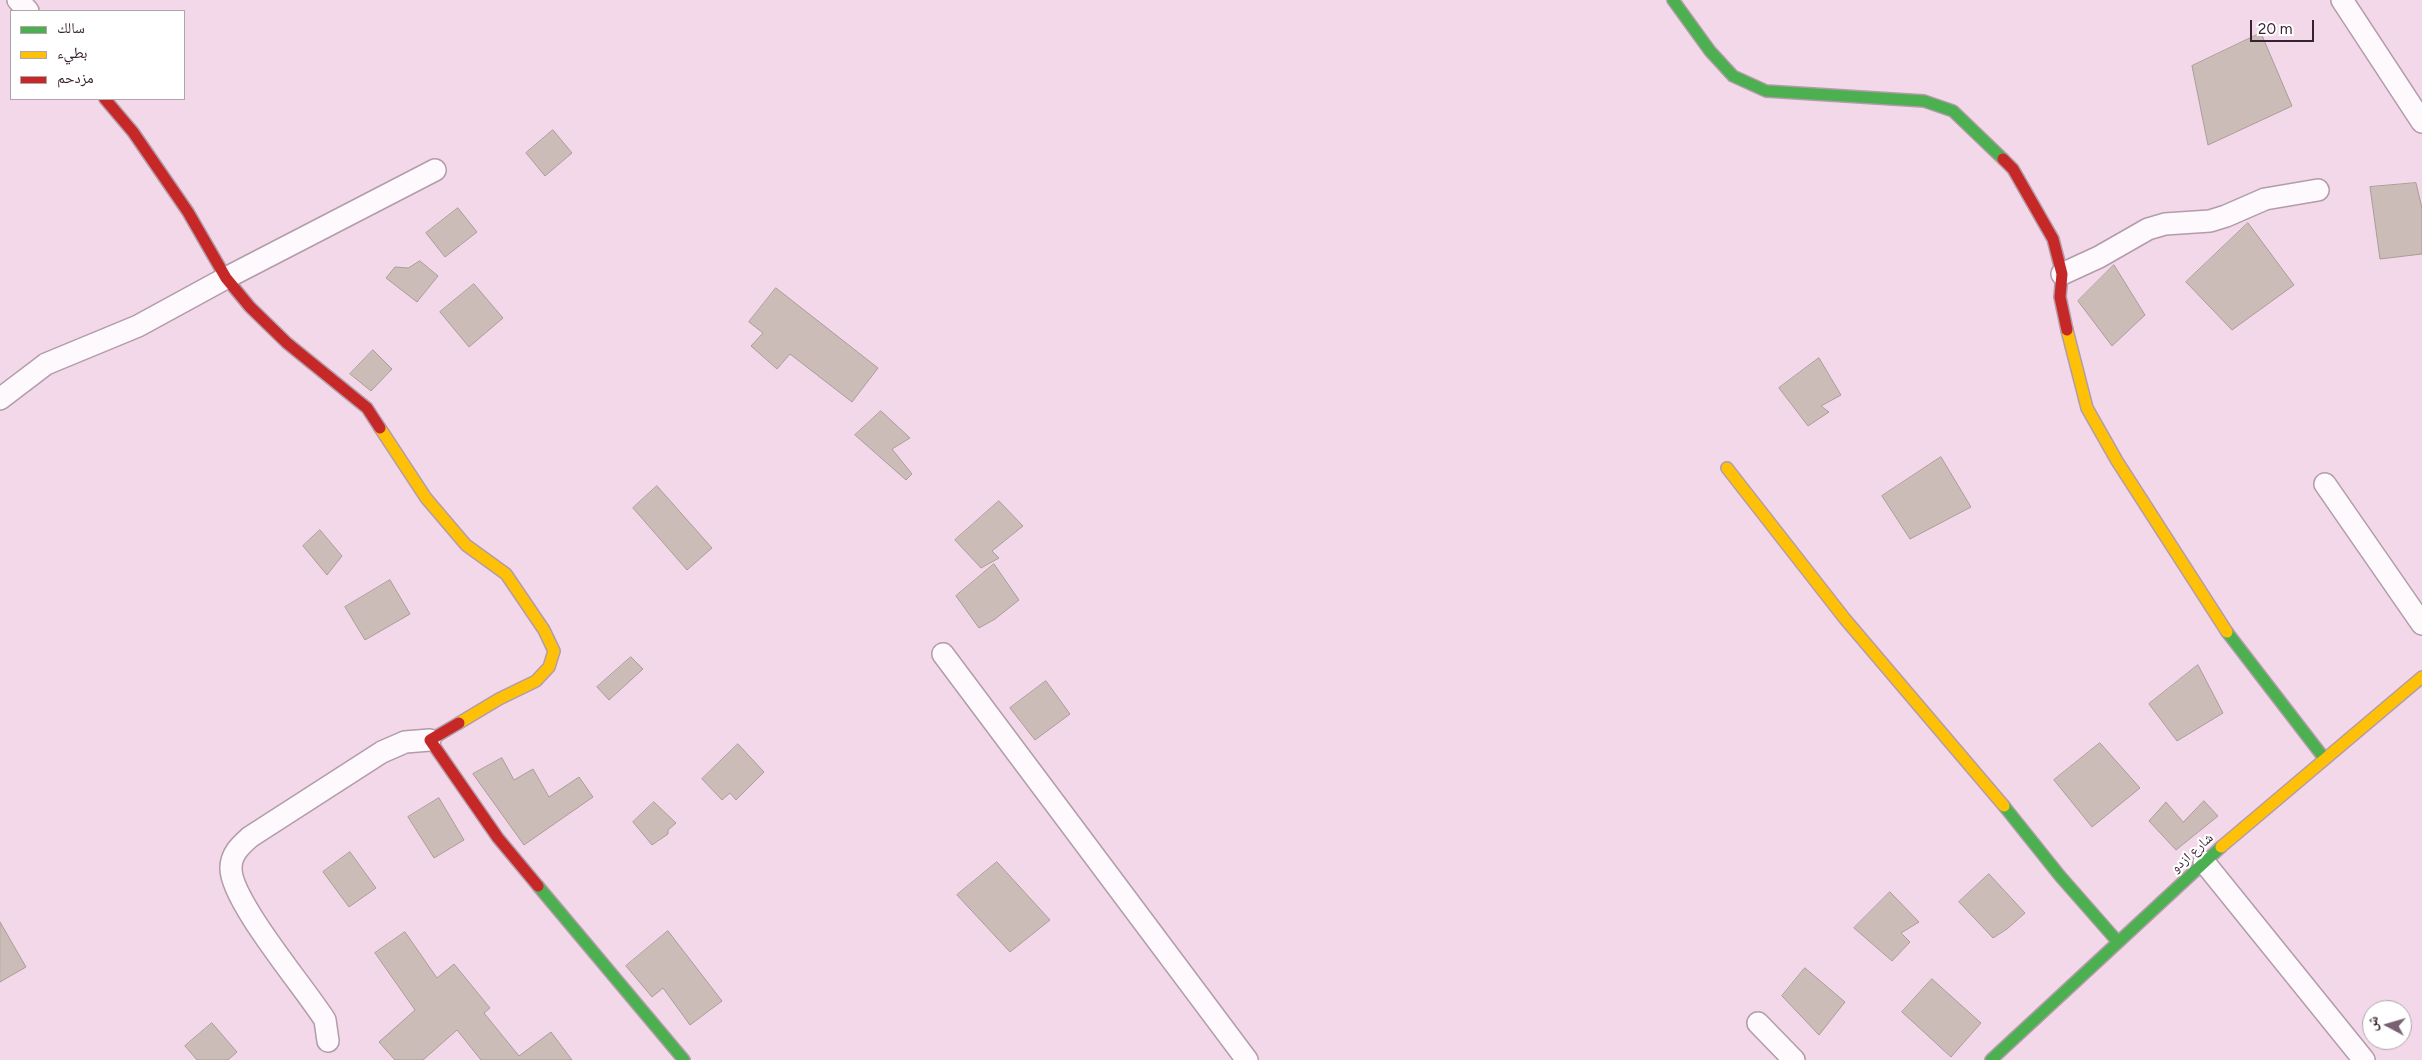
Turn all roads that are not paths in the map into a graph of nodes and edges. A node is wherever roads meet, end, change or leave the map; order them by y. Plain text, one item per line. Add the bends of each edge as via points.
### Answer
1 (18, 0) edge
2 (1673, 0) edge
3 (2342, 0) edge
4 (27, 10) edge
5 (106, 100) edge
6 (2422, 122) edge
7 (436, 170) dead end
8 (2318, 190) dead end
9 (2062, 274) junction
10 (226, 278) junction
11 (0, 399) edge
12 (1728, 468) dead end
13 (2324, 484) dead end
14 (2422, 624) edge
15 (944, 654) dead end
16 (2422, 677) edge
17 (430, 740) junction
18 (2324, 758) junction
19 (2204, 862) junction
20 (2118, 942) junction
21 (1758, 1023) dead end
22 (328, 1041) dead end
23 (684, 1060) edge
24 (1247, 1060) edge
25 (1794, 1060) edge
26 (1991, 1060) edge
27 (2364, 1060) edge

1 - 4 street
2 - 9 street via 1733,76 1766,90 1898,98 1953,111 2012,169 2053,239
3 - 6 street
5 - 10 street via 133,132 188,212
7 - 10 street
8 - 9 street via 2265,199 2210,221 2164,224 2148,229
9 - 18 street via 2060,297 2087,408 2117,461 2232,640
10 - 11 street via 138,326 46,364
10 - 17 street via 250,308 287,343 367,408 426,498 466,545 506,574 544,630 554,651 549,667 536,681
12 - 20 street via 1845,619
13 - 14 street
15 - 24 street
16 - 18 street, شارع ازدو
17 - 22 street via 405,742 382,752 250,837 234,853 232,878 243,904 325,1020
17 - 23 street via 498,838
18 - 19 street, شارع ازدو
19 - 20 street, شارع ازدو
19 - 27 street
20 - 26 street, شارع ازدو
21 - 25 street

